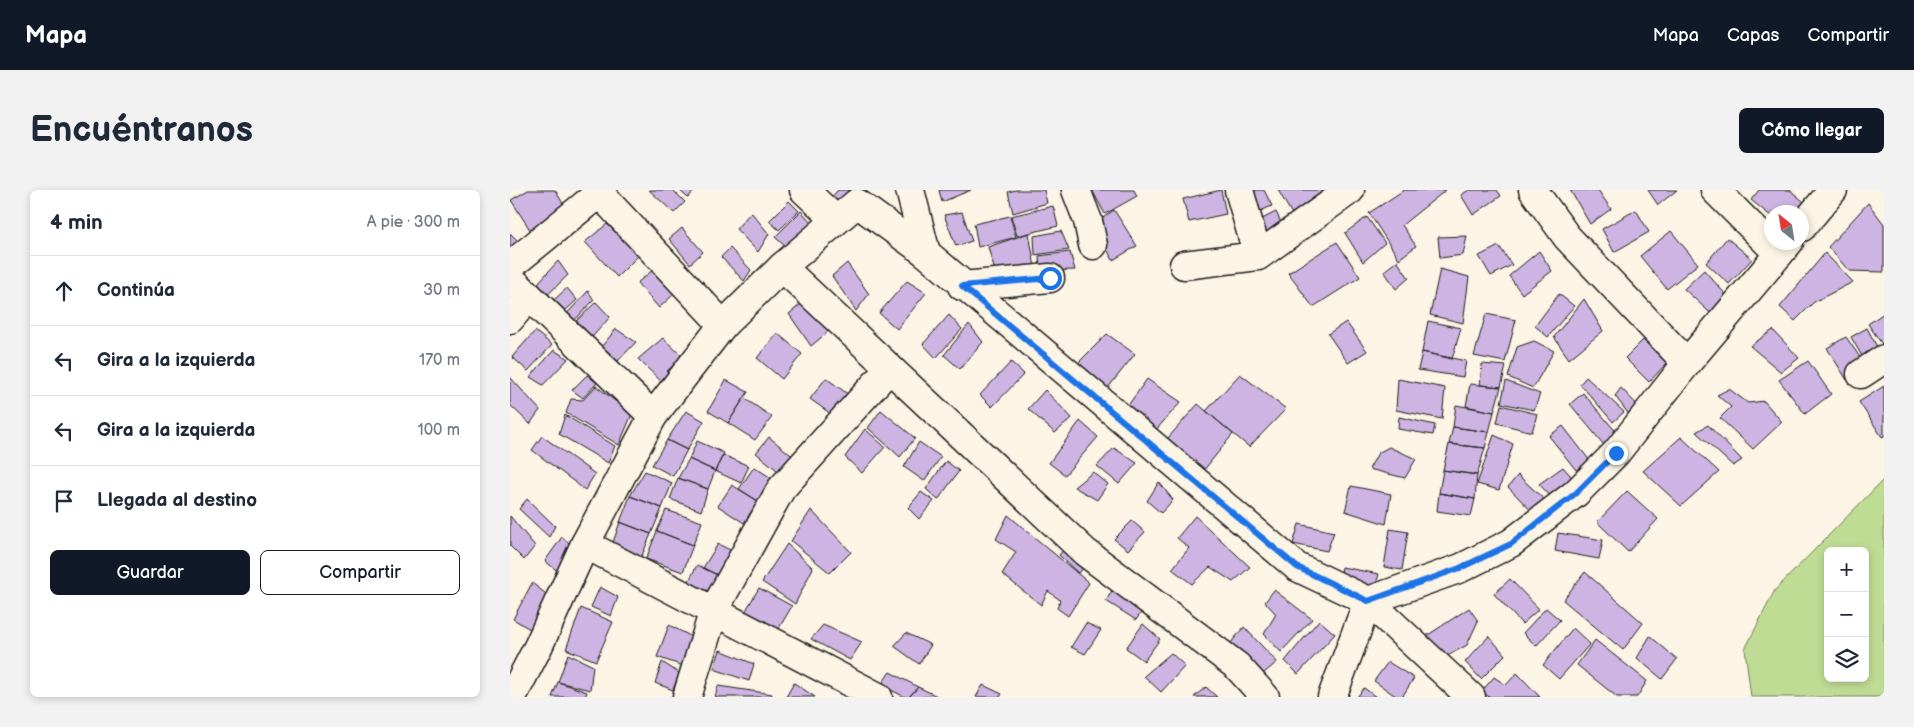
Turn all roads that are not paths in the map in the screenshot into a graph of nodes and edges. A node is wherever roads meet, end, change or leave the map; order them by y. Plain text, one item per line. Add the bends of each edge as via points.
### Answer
1 (804, 190) edge
2 (910, 190) edge
3 (1076, 190) edge
4 (1239, 190) edge
5 (1350, 190) edge
6 (1533, 190) edge
7 (1715, 190) edge
8 (1832, 190) edge
9 (593, 194) edge
10 (862, 196) edge
11 (1809, 218) edge
12 (836, 220) junction
13 (1764, 231) edge
14 (1093, 245) dead end
15 (1782, 250) edge
16 (926, 253) junction
17 (1258, 256) junction
18 (1184, 265) dead end
19 (510, 266) edge
20 (782, 268) junction
21 (510, 278) edge
22 (1050, 278) dead end
23 (962, 286) junction
24 (530, 296) junction
25 (510, 319) edge
26 (722, 325) junction
27 (1884, 359) edge
28 (1687, 363) junction
29 (888, 369) junction
30 (1861, 374) dead end
31 (653, 416) junction
32 (585, 544) junction
33 (1368, 601) junction
34 (714, 610) junction
35 (512, 697) edge
36 (687, 697) edge
37 (878, 697) edge
38 (1265, 697) edge
39 (1332, 697) edge
40 (1470, 697) edge

1 - 12 street
2 - 16 street
3 - 14 street
4 - 17 street
5 - 17 street
6 - 28 street via 1566,237
7 - 13 street
8 - 11 street
9 - 19 street
9 - 26 street
10 - 12 street
10 - 16 street
12 - 20 street
15 - 28 street
16 - 23 street
17 - 18 street
20 - 26 street
20 - 29 street
21 - 24 street
22 - 23 street
23 - 33 street via 1297,567
24 - 25 street
24 - 31 street
26 - 31 street
27 - 30 street
28 - 33 street via 1616,453 1576,493 1511,544 1460,568
29 - 34 street via 781,489
29 - 38 street via 1085,552 1237,666
31 - 32 street
32 - 34 street
32 - 35 street
33 - 39 street
33 - 40 street
34 - 36 street
34 - 37 street

